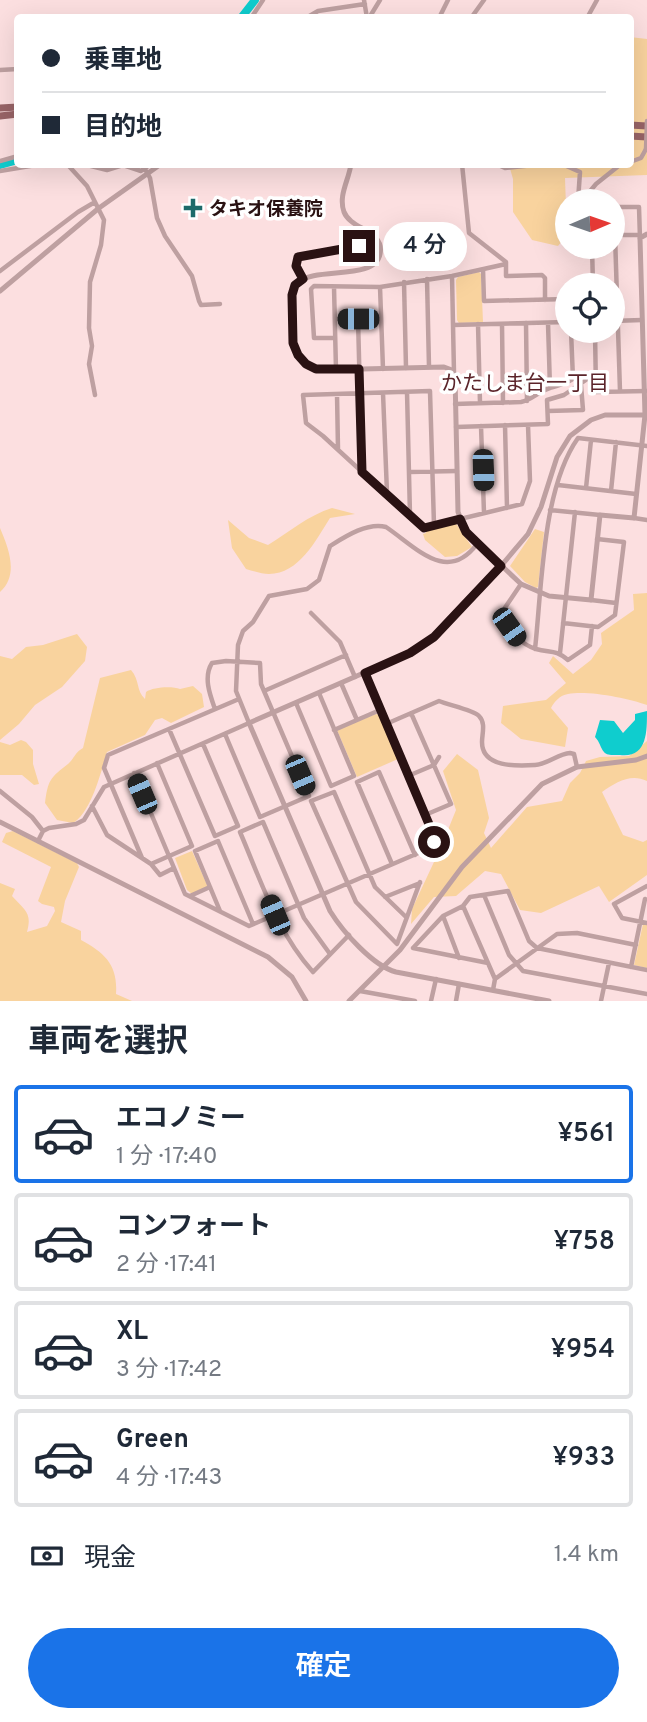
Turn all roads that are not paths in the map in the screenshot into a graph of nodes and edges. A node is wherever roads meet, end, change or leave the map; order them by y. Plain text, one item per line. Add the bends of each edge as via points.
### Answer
1 (365, 2) edge
2 (323, 10) junction
3 (314, 14) edge
4 (324, 14) edge
5 (647, 130) edge
6 (646, 149) edge
7 (634, 161) edge
8 (18, 168) edge
9 (71, 168) edge
10 (94, 168) edge
11 (115, 168) edge
12 (132, 168) edge
13 (149, 168) edge
14 (153, 168) edge
15 (350, 168) edge
16 (462, 168) edge
17 (571, 168) edge
18 (616, 168) edge
19 (0, 171) edge
20 (147, 171) junction
21 (580, 189) edge
22 (591, 189) edge
23 (97, 205) junction
24 (625, 207) edge
25 (639, 214) junction
26 (647, 214) edge
27 (368, 232) junction
28 (647, 234) edge
29 (625, 236) edge
30 (640, 238) junction
31 (644, 258) edge
32 (506, 264) junction
33 (483, 269) junction
34 (0, 271) edge
35 (452, 276) junction
36 (303, 279) junction
37 (427, 279) junction
38 (404, 282) junction
39 (380, 286) junction
40 (334, 287) junction
41 (0, 291) edge
42 (545, 300) junction
43 (555, 300) edge
44 (644, 301) edge
45 (220, 304) dead end
46 (335, 319) junction
47 (642, 320) junction
48 (625, 321) edge
49 (526, 323) junction
50 (548, 323) junction
51 (555, 323) edge
52 (478, 324) junction
53 (502, 324) junction
54 (453, 325) junction
55 (335, 338) junction
56 (572, 343) edge
57 (595, 343) edge
58 (617, 343) edge
59 (429, 367) junction
60 (406, 368) junction
61 (359, 369) junction
62 (383, 369) junction
63 (336, 370) junction
64 (596, 373) junction
65 (455, 376) junction
66 (581, 384) junction
67 (550, 388) junction
68 (620, 391) junction
69 (646, 391) edge
70 (407, 392) junction
71 (383, 393) junction
72 (337, 394) junction
73 (360, 394) junction
74 (95, 395) dead end
75 (527, 401) junction
76 (503, 403) junction
77 (455, 404) junction
78 (480, 404) junction
79 (548, 411) junction
80 (646, 415) edge
81 (505, 425) junction
82 (528, 425) junction
83 (481, 426) junction
84 (456, 427) junction
85 (592, 440) junction
86 (616, 442) junction
87 (644, 445) edge
88 (338, 450) junction
89 (457, 471) junction
90 (362, 472) junction
91 (409, 472) junction
92 (432, 472) junction
93 (558, 485) junction
94 (586, 488) junction
95 (611, 491) junction
96 (387, 494) junction
97 (636, 494) junction
98 (507, 508) junction
99 (550, 510) junction
100 (575, 512) junction
101 (484, 513) junction
102 (600, 515) junction
103 (410, 516) junction
104 (634, 518) junction
105 (460, 519) junction
106 (647, 520) edge
107 (434, 526) junction
108 (597, 539) junction
109 (477, 544) junction
110 (501, 566) junction
111 (521, 584) junction
112 (541, 594) junction
113 (566, 598) junction
114 (591, 600) junction
115 (616, 603) junction
116 (312, 613) dead end
117 (563, 623) junction
118 (592, 626) junction
119 (535, 649) junction
120 (560, 653) junction
121 (346, 655) junction
122 (236, 661) junction
123 (365, 673) junction
124 (355, 677) junction
125 (341, 683) junction
126 (264, 691) junction
127 (319, 693) junction
128 (239, 699) junction
129 (296, 703) junction
130 (215, 709) junction
131 (380, 710) junction
132 (273, 713) junction
133 (411, 713) junction
134 (357, 720) junction
135 (249, 723) junction
136 (386, 724) junction
137 (169, 729) junction
138 (334, 730) junction
139 (225, 734) junction
140 (202, 743) junction
141 (180, 753) junction
142 (647, 756) edge
143 (439, 757) dead end
144 (157, 763) junction
145 (434, 765) junction
146 (577, 766) junction
147 (134, 773) junction
148 (408, 776) junction
149 (110, 783) junction
150 (0, 791) edge
151 (92, 805) junction
152 (285, 806) junction
153 (425, 815) junction
154 (0, 822) edge
155 (43, 831) junction
156 (38, 841) junction
157 (415, 855) junction
158 (169, 856) junction
159 (142, 858) junction
160 (151, 864) junction
161 (393, 864) junction
162 (174, 868) junction
163 (369, 874) junction
164 (347, 884) junction
165 (647, 886) edge
166 (210, 887) junction
167 (323, 894) junction
168 (484, 895) junction
169 (190, 896) junction
170 (628, 896) junction
171 (385, 897) junction
172 (646, 899) edge
173 (298, 905) junction
174 (463, 906) junction
175 (220, 912) junction
176 (275, 915) junction
177 (443, 916) junction
178 (406, 917) junction
179 (640, 922) junction
180 (647, 923) edge
181 (253, 924) junction
182 (349, 935) junction
183 (636, 945) junction
184 (537, 948) junction
185 (330, 954) junction
186 (459, 958) junction
187 (488, 963) junction
188 (516, 963) junction
189 (609, 963) junction
190 (383, 967) junction
191 (631, 967) junction
192 (647, 970) edge
193 (436, 979) junction
194 (495, 979) junction
195 (459, 984) junction
196 (604, 986) junction
197 (492, 990) junction
198 (359, 991) junction
199 (647, 994) edge
200 (457, 1000) edge
201 (306, 1001) edge
202 (349, 1001) edge
203 (415, 1001) edge
204 (431, 1001) edge
205 (549, 1001) edge
206 (601, 1001) edge

1 - 2 street
2 - 3 street
2 - 4 street
5 - 6 street, bridge
6 - 7 street
8 - 19 street
9 - 23 street
10 - 11 street
12 - 20 street
13 - 20 street
14 - 20 street
15 - 27 street via 342,195 344,211 354,225
16 - 32 street via 469,233
17 - 21 street via 580,172
18 - 22 street
20 - 23 street
20 - 45 street via 157,218 192,276 198,301 201,305
23 - 34 street via 78,212
23 - 41 street
23 - 74 street via 104,225 90,282 89,364
24 - 25 street via 639,207
25 - 26 street
25 - 30 street
27 - 36 street via 359,246 300,256 296,266
27 - 36 street via 380,246 373,265
28 - 30 street
29 - 30 street
30 - 31 street
31 - 44 street
32 - 33 street
32 - 42 street via 506,276 542,275
33 - 35 street
33 - 42 street via 484,301
35 - 37 street
35 - 54 street
36 - 63 street via 292,295 295,349 310,367
37 - 38 street
37 - 59 street
38 - 39 street
38 - 60 street
39 - 40 street
39 - 62 street
40 - 46 street
40 - 55 street via 312,289 312,334 314,338
42 - 43 street
44 - 47 street
46 - 55 street
46 - 61 street via 358,319
47 - 48 street
47 - 69 street
49 - 50 street
49 - 53 street
49 - 75 street
50 - 51 street
50 - 67 street
52 - 53 street
52 - 54 street
52 - 78 street
53 - 76 street
54 - 65 street
55 - 63 street
56 - 67 street via 573,379
57 - 64 street
58 - 68 street
59 - 60 street
59 - 65 street via 447,367
60 - 62 street
61 - 62 street
61 - 63 street
61 - 73 street
64 - 66 street
64 - 68 street via 596,392
65 - 77 street
66 - 79 street via 547,400
66 - 79 street via 583,410
67 - 75 street
68 - 69 street
69 - 80 street
70 - 71 street
70 - 91 street
70 - 92 street via 430,391
71 - 73 street
71 - 96 street
72 - 73 street
72 - 88 street
72 - 88 street via 303,395 306,423
73 - 90 street
75 - 76 street
76 - 78 street
77 - 78 street
77 - 84 street
79 - 82 street via 548,424
80 - 87 street
80 - 110 street via 605,415 570,436 557,457 528,534
81 - 82 street
81 - 83 street
81 - 98 street
82 - 98 street via 530,481 522,504
83 - 84 street
83 - 101 street
84 - 89 street
85 - 86 street
85 - 93 street via 578,438
85 - 94 street
86 - 87 street
86 - 95 street
87 - 97 street
88 - 90 street
89 - 92 street
89 - 105 street
90 - 96 street
91 - 92 street
91 - 103 street
92 - 107 street
93 - 94 street
93 - 99 street
94 - 95 street
95 - 97 street
96 - 103 street
97 - 104 street
98 - 101 street
99 - 100 street
99 - 112 street
100 - 102 street
100 - 113 street
101 - 105 street
102 - 104 street
102 - 108 street
103 - 107 street via 424,528
104 - 106 street
105 - 107 street
105 - 109 street
108 - 114 street
108 - 115 street via 624,542
109 - 110 street
109 - 122 street via 461,561 440,563 386,527 369,526 330,546 319,580 307,589 270,596 243,631
110 - 111 street
110 - 123 street via 434,637
111 - 112 street
111 - 119 street via 500,615 517,639
112 - 113 street
112 - 119 street
113 - 114 street
113 - 117 street
114 - 115 street
115 - 118 street via 615,615
116 - 121 street via 334,634
117 - 118 street
117 - 120 street
118 - 120 street via 590,645 568,660
119 - 120 street
121 - 124 street
121 - 126 street
122 - 126 street via 260,663
122 - 128 street
122 - 130 street via 216,661 209,668 208,687
123 - 124 street
123 - 131 street
124 - 125 street
125 - 127 street
125 - 134 street
126 - 132 street
127 - 129 street
127 - 138 street
128 - 130 street
128 - 135 street
129 - 132 street
129 - 138 street via 331,786 354,776
130 - 137 street
131 - 134 street
131 - 136 street
132 - 135 street
132 - 152 street via 309,796
133 - 136 street
133 - 145 street
133 - 146 street via 437,701 475,713 483,722 484,752 505,765 536,765 570,753
134 - 138 street
135 - 139 street
135 - 152 street
136 - 148 street
137 - 141 street
137 - 149 street via 108,755 104,768
139 - 140 street
139 - 152 street via 260,817
140 - 141 street
140 - 141 street via 238,827 215,836
141 - 144 street
142 - 146 street
143 - 145 street
144 - 147 street
144 - 158 street via 192,846
145 - 148 street
145 - 153 street via 451,804
146 - 190 street via 530,795 456,874
147 - 149 street
147 - 158 street
148 - 153 street
149 - 151 street
149 - 159 street
150 - 155 street
151 - 155 street via 81,822
151 - 159 street via 107,835
152 - 167 street
153 - 157 street via 434,842
154 - 156 street
155 - 156 street
156 - 201 street via 268,957 292,977
157 - 161 street
157 - 161 street via 379,772 357,782
158 - 160 street
158 - 162 street
159 - 160 street
160 - 162 street via 160,875
161 - 163 street
162 - 169 street
163 - 164 street
163 - 164 street via 334,792 312,801
163 - 171 street
164 - 167 street
164 - 178 street via 359,906 397,944
165 - 170 street
166 - 169 street
166 - 175 street
166 - 181 street via 195,851 218,841
167 - 173 street
167 - 182 street
168 - 174 street via 470,897
168 - 184 street via 508,891 529,941
168 - 188 street
169 - 175 street
170 - 172 street
170 - 179 street via 614,904 622,918
171 - 178 street
171 - 178 street via 421,882
172 - 179 street
173 - 176 street
173 - 176 street via 263,822 240,832
173 - 185 street
174 - 177 street
174 - 187 street
175 - 181 street
176 - 181 street
176 - 185 street via 313,972
177 - 186 street
177 - 186 street via 413,948
179 - 180 street
179 - 183 street
182 - 185 street
182 - 190 street
183 - 184 street via 577,933 557,934
183 - 191 street
184 - 188 street
184 - 189 street
186 - 187 street
187 - 194 street
188 - 194 street
188 - 196 street via 523,971
189 - 191 street
189 - 196 street
190 - 193 street
190 - 198 street
191 - 192 street
193 - 195 street
193 - 204 street
194 - 197 street
195 - 197 street
195 - 200 street
196 - 199 street
196 - 206 street
197 - 205 street
198 - 202 street
198 - 203 street

